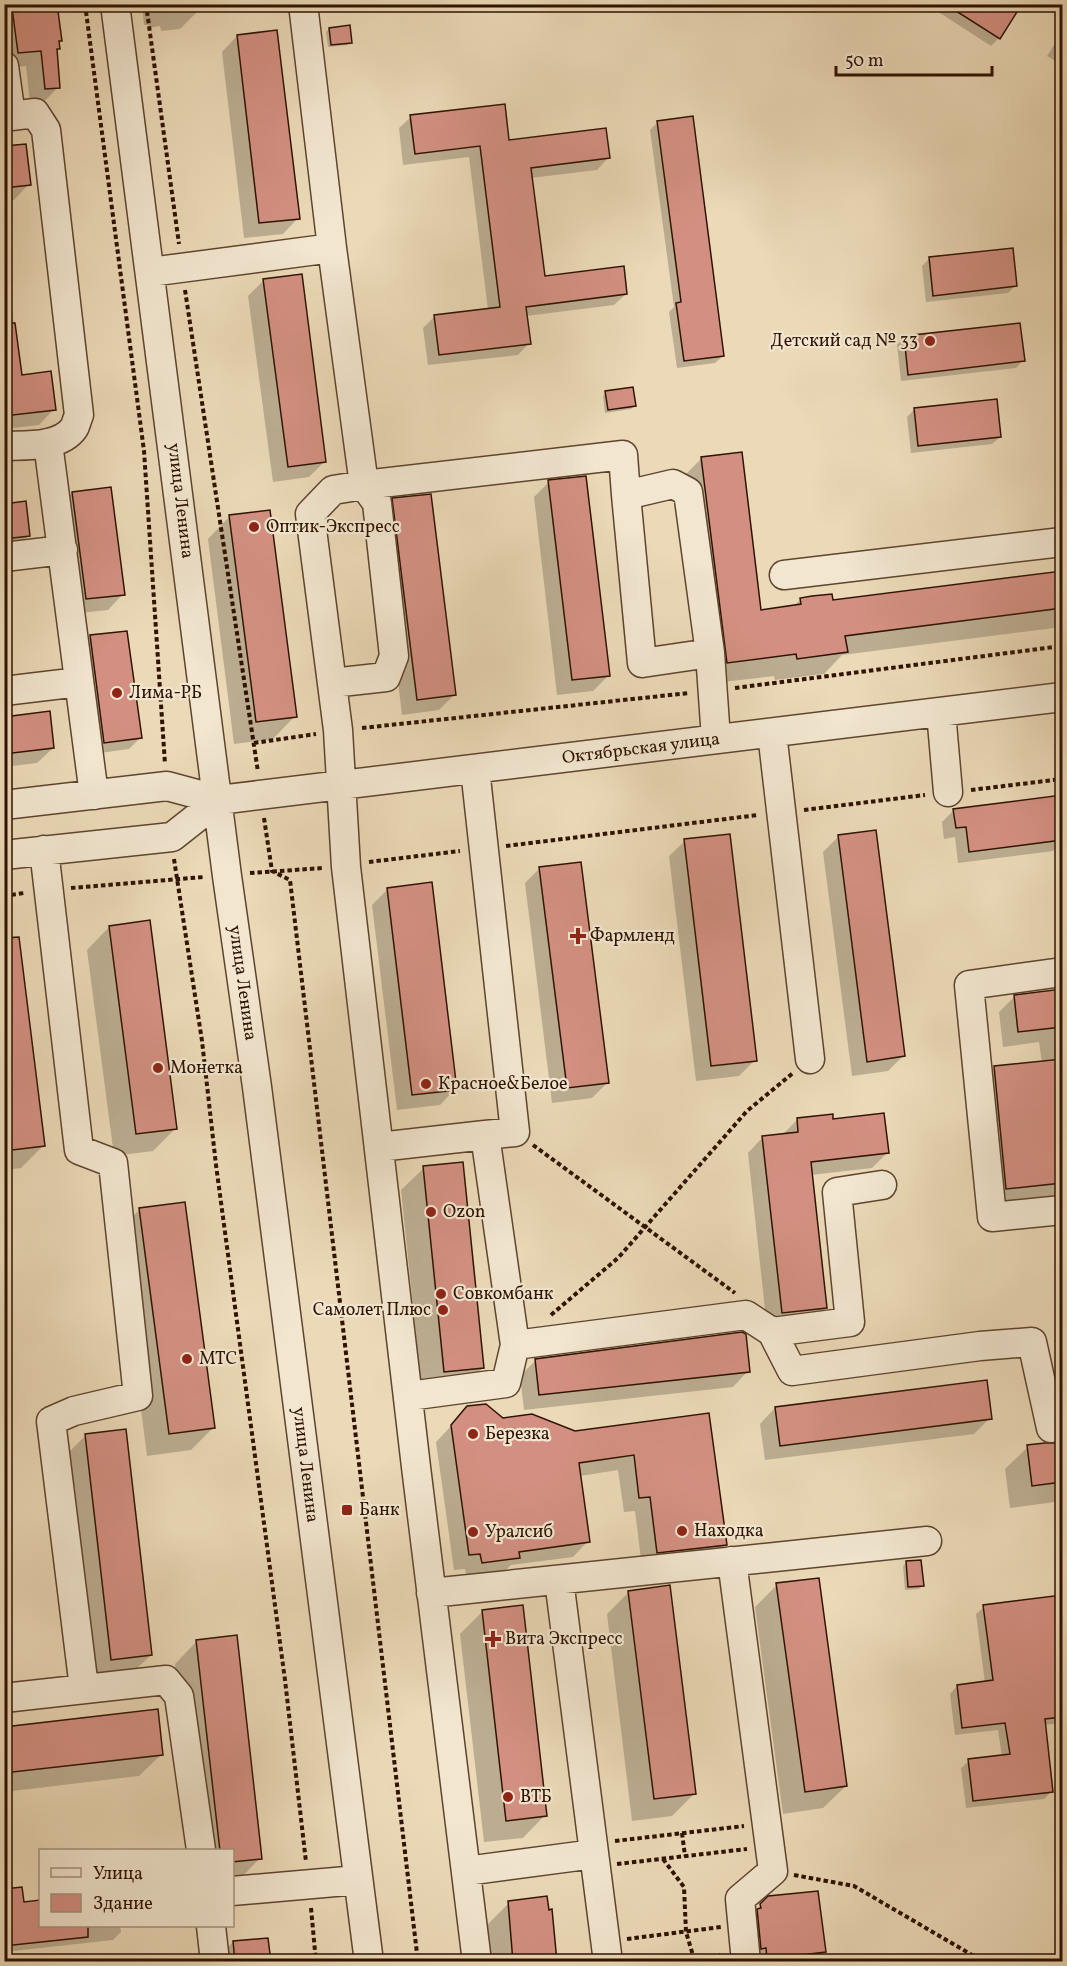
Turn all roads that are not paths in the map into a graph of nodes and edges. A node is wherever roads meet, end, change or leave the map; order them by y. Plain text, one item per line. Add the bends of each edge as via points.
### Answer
1 (115, 4) edge
2 (303, 4) edge
3 (4, 66) edge
4 (8, 116) edge
5 (332, 248) junction
6 (150, 272) junction
7 (48, 443) junction
8 (4, 447) edge
9 (364, 485) junction
10 (626, 495) junction
11 (1062, 542) edge
12 (63, 550) junction
13 (4, 557) edge
14 (784, 575) dead end
15 (710, 653) junction
16 (79, 682) junction
17 (332, 683) junction
18 (4, 691) edge
19 (1062, 697) edge
20 (941, 712) junction
21 (772, 733) junction
22 (716, 739) junction
23 (476, 769) junction
24 (341, 784) junction
25 (948, 792) road end
26 (94, 795) junction
27 (219, 800) junction
28 (4, 805) edge
29 (44, 850) junction
30 (4, 855) edge
31 (1062, 972) edge
32 (810, 1059) road end
33 (485, 1135) junction
34 (380, 1147) junction
35 (882, 1185) dead end
36 (1062, 1210) edge
37 (772, 1332) junction
38 (514, 1346) junction
39 (409, 1396) junction
40 (1062, 1426) edge
41 (927, 1541) dead end
42 (732, 1561) junction
43 (559, 1580) junction
44 (431, 1593) junction
45 (84, 1688) junction
46 (4, 1698) edge
47 (201, 1849) edge
48 (594, 1854) junction
49 (466, 1871) junction
50 (358, 1880) junction
51 (234, 1891) edge
52 (211, 1927) edge
53 (607, 1952) edge
54 (215, 1962) edge
55 (369, 1962) edge
56 (477, 1962) edge
57 (746, 1962) edge

1 - 6 street, улица Ленина
2 - 5 street
3 - 4 street
4 - 7 street via 35,113 46,130 78,415 75,428
5 - 6 street
5 - 9 street
6 - 27 street, улица Ленина
7 - 8 street
7 - 12 street
9 - 10 street via 623,455
9 - 17 street via 333,490 310,514
9 - 17 street via 377,503 394,656 386,677
10 - 15 street via 674,484 688,492
10 - 15 street via 642,663
11 - 14 street
12 - 13 street
12 - 16 street
15 - 22 street
16 - 18 street
16 - 26 street
17 - 24 street
19 - 20 street, Октябрьская улица
20 - 21 street, Октябрьская улица
20 - 25 street
21 - 22 street, Октябрьская улица
21 - 32 street
22 - 23 street, Октябрьская улица
23 - 24 street, Октябрьская улица
23 - 33 street via 515,1132
24 - 27 street, Октябрьская улица
24 - 34 street via 346,867
26 - 27 street, Октябрьская улица via 167,786
26 - 28 street, Октябрьская улица
27 - 29 street via 172,837
27 - 50 street, улица Ленина
29 - 30 street
29 - 45 street via 79,1150 113,1163 138,1396 74,1411 51,1421
31 - 36 street via 969,985 992,1217
33 - 34 street
33 - 38 street
34 - 39 street
35 - 37 street via 837,1192 850,1322
37 - 38 street via 746,1315
37 - 40 street via 792,1371 1032,1342 1051,1428
38 - 39 street via 506,1383
39 - 44 street
41 - 42 street
42 - 43 street
42 - 57 street via 770,1847 740,1899
43 - 44 street
43 - 48 street
44 - 49 street
45 - 46 street
45 - 47 street via 166,1680 179,1696
48 - 49 street
48 - 53 street
49 - 56 street
50 - 51 street
50 - 55 street, улица Ленина
52 - 54 street

